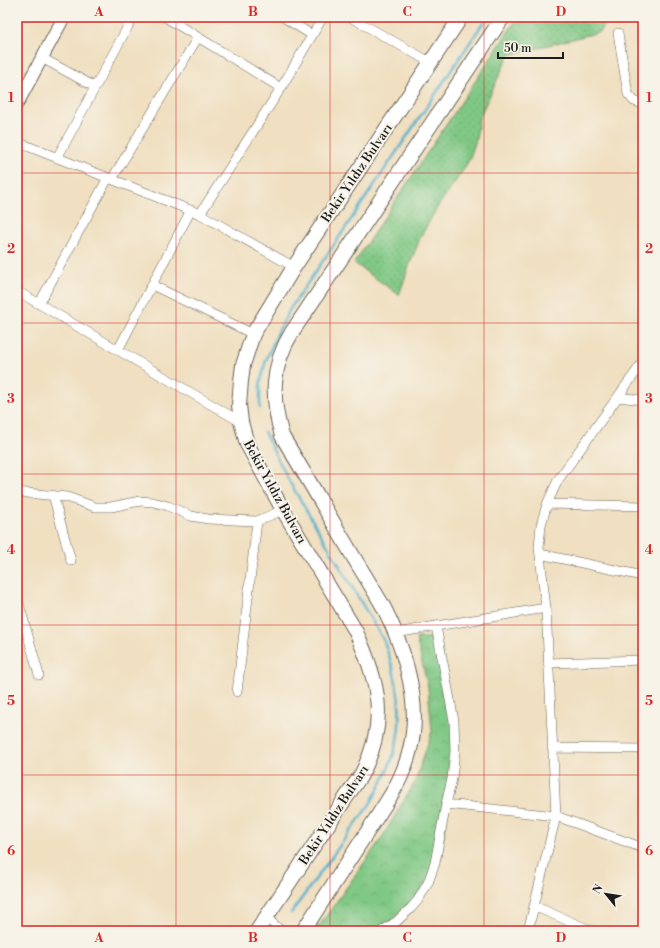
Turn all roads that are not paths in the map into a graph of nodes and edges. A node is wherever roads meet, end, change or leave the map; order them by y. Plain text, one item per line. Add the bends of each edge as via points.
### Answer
1 (64, 17) edge
2 (133, 17) edge
3 (165, 17) edge
4 (283, 17) edge
5 (323, 17) edge
6 (350, 17) edge
7 (461, 17) edge
8 (503, 17) edge
9 (618, 33) dead end
10 (312, 36) junction
11 (198, 38) junction
12 (42, 58) junction
13 (430, 62) junction
14 (95, 87) junction
15 (281, 88) junction
16 (17, 104) edge
17 (643, 104) edge
18 (17, 142) edge
19 (57, 158) junction
20 (110, 178) junction
21 (195, 212) junction
22 (294, 267) junction
23 (152, 285) junction
24 (17, 291) edge
25 (39, 304) junction
26 (253, 334) junction
27 (118, 350) junction
28 (643, 362) edge
29 (618, 397) junction
30 (643, 400) edge
31 (241, 422) junction
32 (17, 492) edge
33 (53, 495) junction
34 (547, 504) junction
35 (643, 506) edge
36 (283, 510) junction
37 (257, 521) junction
38 (540, 554) junction
39 (71, 561) dead end
40 (643, 576) edge
41 (17, 597) edge
42 (546, 608) junction
43 (436, 626) junction
44 (396, 634) junction
45 (643, 660) edge
46 (548, 663) junction
47 (39, 675) dead end
48 (237, 692) dead end
49 (552, 748) junction
50 (643, 750) edge
51 (446, 804) junction
52 (556, 816) junction
53 (643, 848) edge
54 (534, 906) junction
55 (266, 917) junction
56 (257, 931) edge
57 (272, 931) edge
58 (281, 931) edge
59 (302, 931) edge
60 (382, 931) edge
61 (528, 931) edge
62 (592, 931) edge

1 - 12 street
2 - 14 street
3 - 11 street
4 - 10 street
5 - 10 street
6 - 13 street
7 - 13 main road, Bekir Yıldız Bulvarı
8 - 44 main road via 292,332 277,367 275,402 282,436 375,592
9 - 17 street via 628,94 634,101
10 - 15 street
11 - 15 street
11 - 20 street
12 - 14 street
12 - 16 street
13 - 22 main road, Bekir Yıldız Bulvarı
14 - 19 street
15 - 21 street
18 - 19 street
19 - 20 street
20 - 21 street
20 - 25 street
21 - 22 street
21 - 23 street
22 - 26 main road, Bekir Yıldız Bulvarı
23 - 26 street
23 - 27 street
24 - 25 street
25 - 27 street
26 - 31 main road, Bekir Yıldız Bulvarı via 242,373 239,405
27 - 31 street
28 - 29 street
29 - 30 street
29 - 34 street via 558,480
31 - 36 main road, Bekir Yıldız Bulvarı via 247,444
32 - 33 street
33 - 37 street via 101,508 147,501 199,518
33 - 39 street
34 - 35 street
34 - 38 street via 541,525
36 - 37 street
36 - 55 main road, Bekir Yıldız Bulvarı via 355,630 367,657 378,699 378,726 370,757 361,775
37 - 48 street
38 - 40 street
38 - 42 street
41 - 47 street
42 - 43 street
42 - 46 street
43 - 44 street
43 - 51 street via 452,705 455,736 453,767
44 - 59 main road via 407,668 414,707 413,732 403,771 393,793
45 - 46 street
46 - 49 street
49 - 50 street
49 - 52 street
51 - 52 street
51 - 60 street via 438,853 428,883 411,908
52 - 53 street
52 - 54 street
54 - 61 street
54 - 62 street
55 - 56 main road, Bekir Yıldız Bulvarı
55 - 57 street
55 - 58 street

